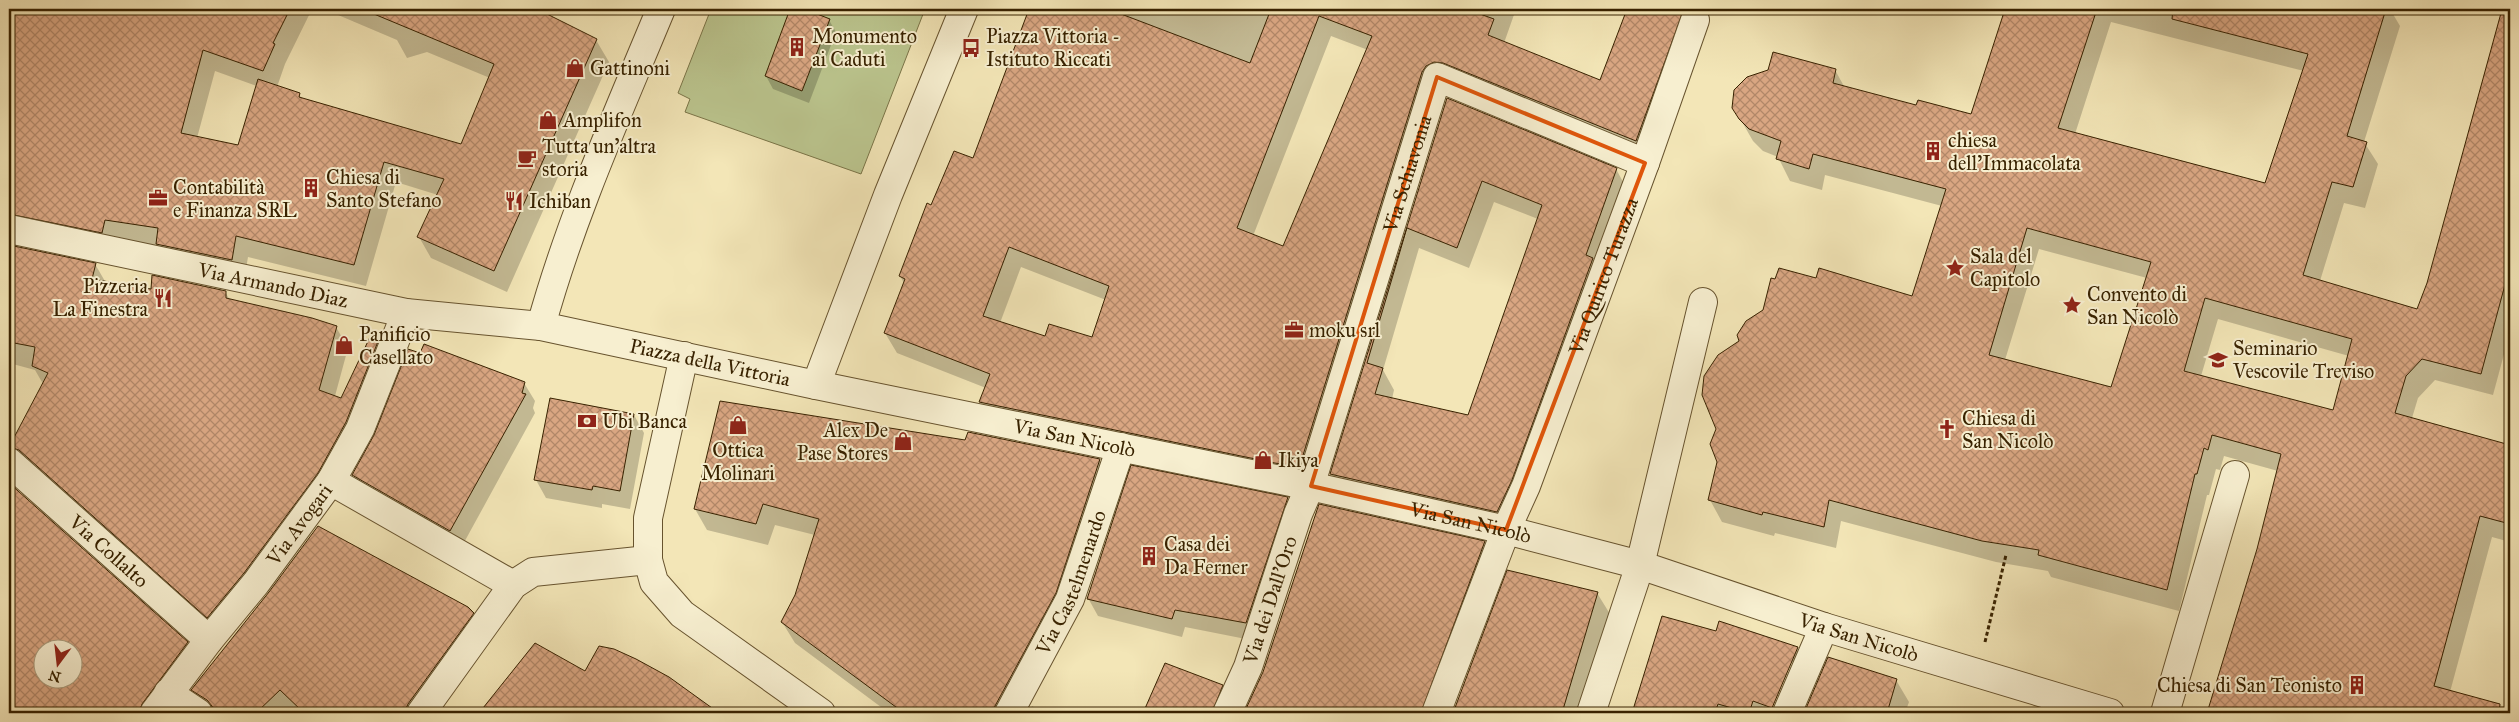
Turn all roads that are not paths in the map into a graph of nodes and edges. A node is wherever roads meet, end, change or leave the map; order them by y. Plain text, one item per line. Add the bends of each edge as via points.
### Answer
1 (661, 9) edge
2 (964, 9) edge
3 (1694, 20) dead end
4 (1646, 163) junction
5 (9, 229) edge
6 (1703, 302) dead end
7 (406, 313) junction
8 (541, 326) junction
9 (684, 356) junction
10 (816, 385) junction
11 (1122, 447) junction
12 (9, 462) edge
13 (2236, 475) dead end
14 (331, 481) junction
15 (1310, 486) junction
16 (1506, 530) junction
17 (648, 560) junction
18 (1640, 565) junction
19 (513, 585) junction
20 (1824, 627) junction
21 (209, 640) junction
22 (160, 704) edge
23 (198, 713) edge
24 (421, 713) edge
25 (820, 713) edge
26 (1009, 713) edge
27 (1227, 713) edge
28 (1436, 713) edge
29 (1590, 713) edge
30 (1787, 713) edge
31 (2110, 713) edge
32 (2165, 713) edge

1 - 8 street via 578,212 554,277
2 - 10 street, Piazza della Vittoria
3 - 4 street, Via Quirico Turazza
4 - 15 street, Via Schiavonia via 1437,77
4 - 16 street, Via Quirico Turazza via 1526,486
5 - 7 street, Via Armando Diaz
6 - 18 street
7 - 8 street, Via Armando Diaz
7 - 14 street, Via Avogari via 360,429
8 - 9 street, Piazza della Vittoria
9 - 10 street, Piazza della Vittoria
9 - 17 street via 648,518
10 - 11 street, Via San Nicolò
11 - 15 street, Via San Nicolò
11 - 26 street, Via Castelmenardo via 1070,599
12 - 21 street, Via Collalto
13 - 32 street
14 - 19 street
14 - 21 street, Via Avogari via 256,583
15 - 16 street, Via San Nicolò
15 - 27 street, Via dei Dall'Oro via 1248,667
16 - 18 street, Via San Nicolò
16 - 28 street, Via Quirico Turazza
17 - 19 street via 533,572
17 - 25 street via 654,582 682,614
18 - 20 street, Via San Nicolò
18 - 29 street
19 - 24 street
20 - 30 street
20 - 31 street, Via San Nicolò
21 - 22 street, Via Avogari
22 - 23 street

